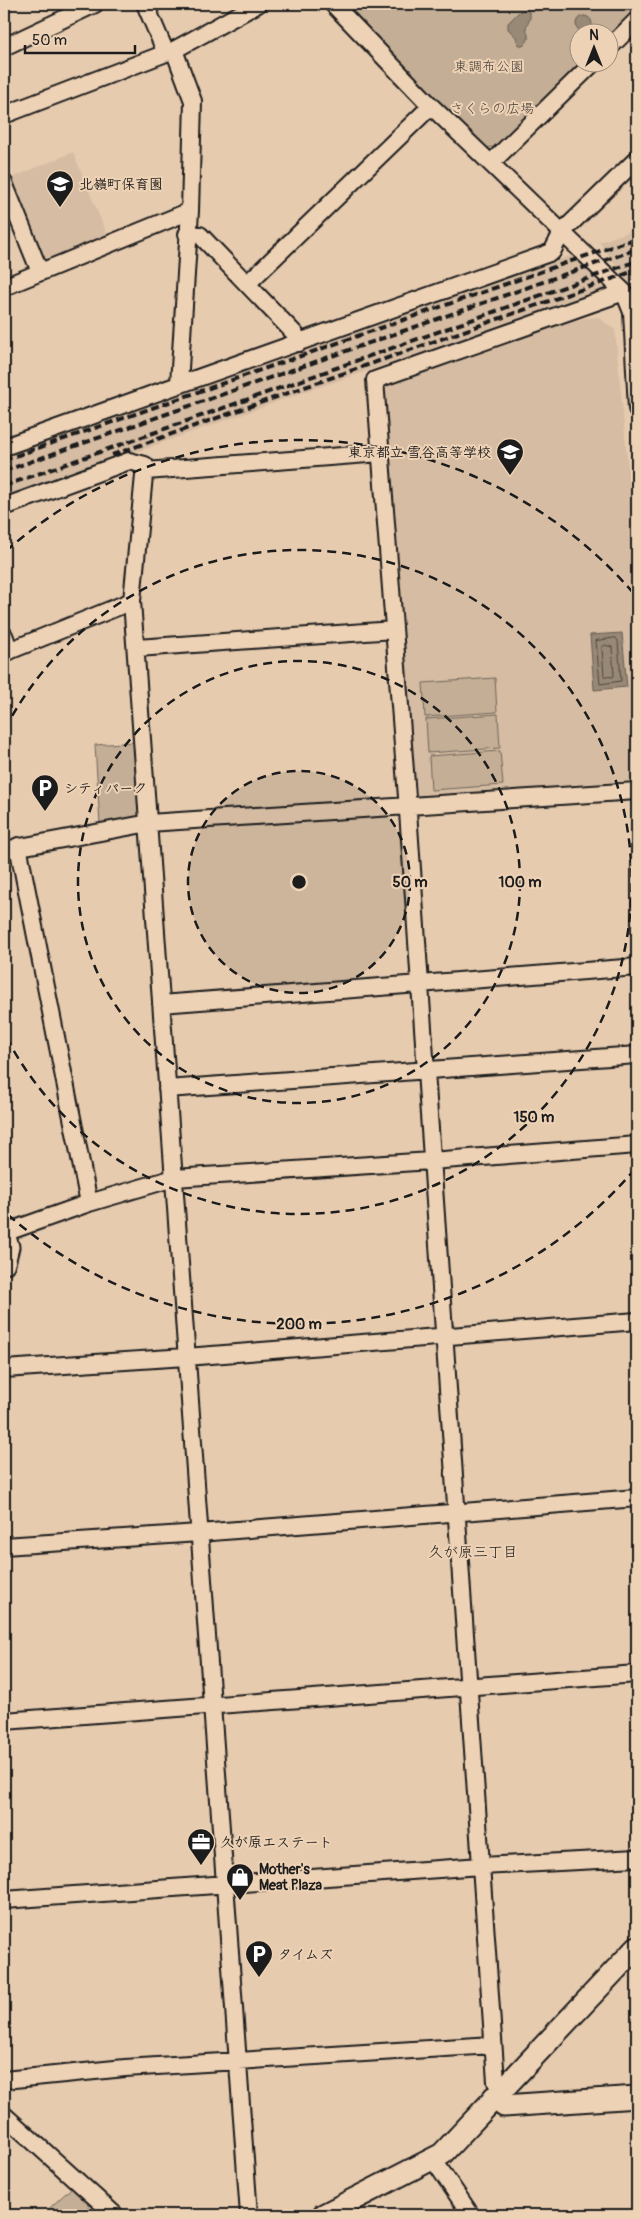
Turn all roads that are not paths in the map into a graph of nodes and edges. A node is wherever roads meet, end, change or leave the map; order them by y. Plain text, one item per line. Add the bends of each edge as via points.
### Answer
1 (95, 4) edge
2 (145, 4) edge
3 (258, 4) edge
4 (333, 4) edge
5 (637, 20) edge
6 (618, 38) edge
7 (4, 47) edge
8 (170, 52) junction
9 (584, 72) edge
10 (430, 106) junction
11 (4, 115) edge
12 (637, 159) edge
13 (491, 163) junction
14 (4, 182) edge
15 (190, 211) junction
16 (562, 232) junction
17 (187, 234) junction
18 (40, 272) junction
19 (247, 284) junction
20 (4, 287) edge
21 (624, 292) junction
22 (635, 315) edge
23 (299, 343) junction
24 (178, 384) junction
25 (637, 409) edge
26 (4, 447) edge
27 (381, 453) junction
28 (146, 471) junction
29 (4, 507) edge
30 (132, 601) junction
31 (394, 630) junction
32 (4, 635) edge
33 (137, 648) junction
34 (7, 652) edge
35 (637, 791) edge
36 (408, 807) junction
37 (150, 823) junction
38 (11, 848) edge
39 (637, 967) edge
40 (419, 984) junction
41 (161, 1004) junction
42 (637, 1055) edge
43 (425, 1070) junction
44 (167, 1089) junction
45 (637, 1145) edge
46 (431, 1161) junction
47 (174, 1178) junction
48 (89, 1204) junction
49 (4, 1234) edge
50 (4, 1263) edge
51 (637, 1322) edge
52 (444, 1337) junction
53 (186, 1358) junction
54 (4, 1369) edge
55 (637, 1498) edge
56 (457, 1511) junction
57 (199, 1533) junction
58 (4, 1546) edge
59 (637, 1674) edge
60 (469, 1688) junction
61 (212, 1706) junction
62 (4, 1721) edge
63 (637, 1858) edge
64 (481, 1866) junction
65 (225, 1885) junction
66 (4, 1900) edge
67 (637, 1947) edge
68 (494, 2045) junction
69 (238, 2061) junction
70 (4, 2080) edge
71 (498, 2093) junction
72 (637, 2097) edge
73 (4, 2115) edge
74 (433, 2160) junction
75 (115, 2215) edge
76 (249, 2215) edge
77 (323, 2215) edge
78 (471, 2215) edge

1 - 7 street
2 - 8 street
3 - 8 street
4 - 10 street
5 - 6 street
8 - 11 street
8 - 15 street via 193,101
9 - 13 street
10 - 13 street
10 - 19 street
12 - 16 street
13 - 16 street
14 - 18 street
15 - 17 street
15 - 18 street
16 - 21 street
16 - 23 street via 552,252
17 - 19 street via 200,235
17 - 24 street
18 - 20 street
19 - 23 street via 295,334
21 - 22 street
21 - 27 street via 376,380
22 - 25 street
23 - 24 street
24 - 26 street
27 - 28 street
27 - 31 street
28 - 29 street via 145,465 129,461
28 - 30 street
30 - 33 street
30 - 34 street
31 - 33 street
31 - 36 street
32 - 34 street
33 - 37 street
35 - 36 street
36 - 37 street
36 - 40 street
37 - 38 street
37 - 41 street
38 - 48 street
39 - 40 street
40 - 41 street
40 - 43 street
41 - 44 street
42 - 43 street
43 - 44 street
43 - 46 street
44 - 47 street
45 - 46 street
46 - 47 street
46 - 52 street
47 - 48 street
47 - 53 street
48 - 49 street
49 - 50 street via 8,1247
51 - 52 street
52 - 53 street
52 - 56 street
53 - 54 street
53 - 57 street
55 - 56 street
56 - 57 street
56 - 60 street
57 - 58 street
57 - 61 street
59 - 60 street
60 - 61 street
60 - 64 street
61 - 62 street
61 - 65 street
63 - 64 street
64 - 65 street
64 - 68 street
65 - 66 street
65 - 69 street
67 - 71 street
68 - 69 street
68 - 71 street
69 - 70 street
69 - 76 street
71 - 72 street via 504,2106
71 - 74 street
73 - 75 street
74 - 77 street
74 - 78 street

